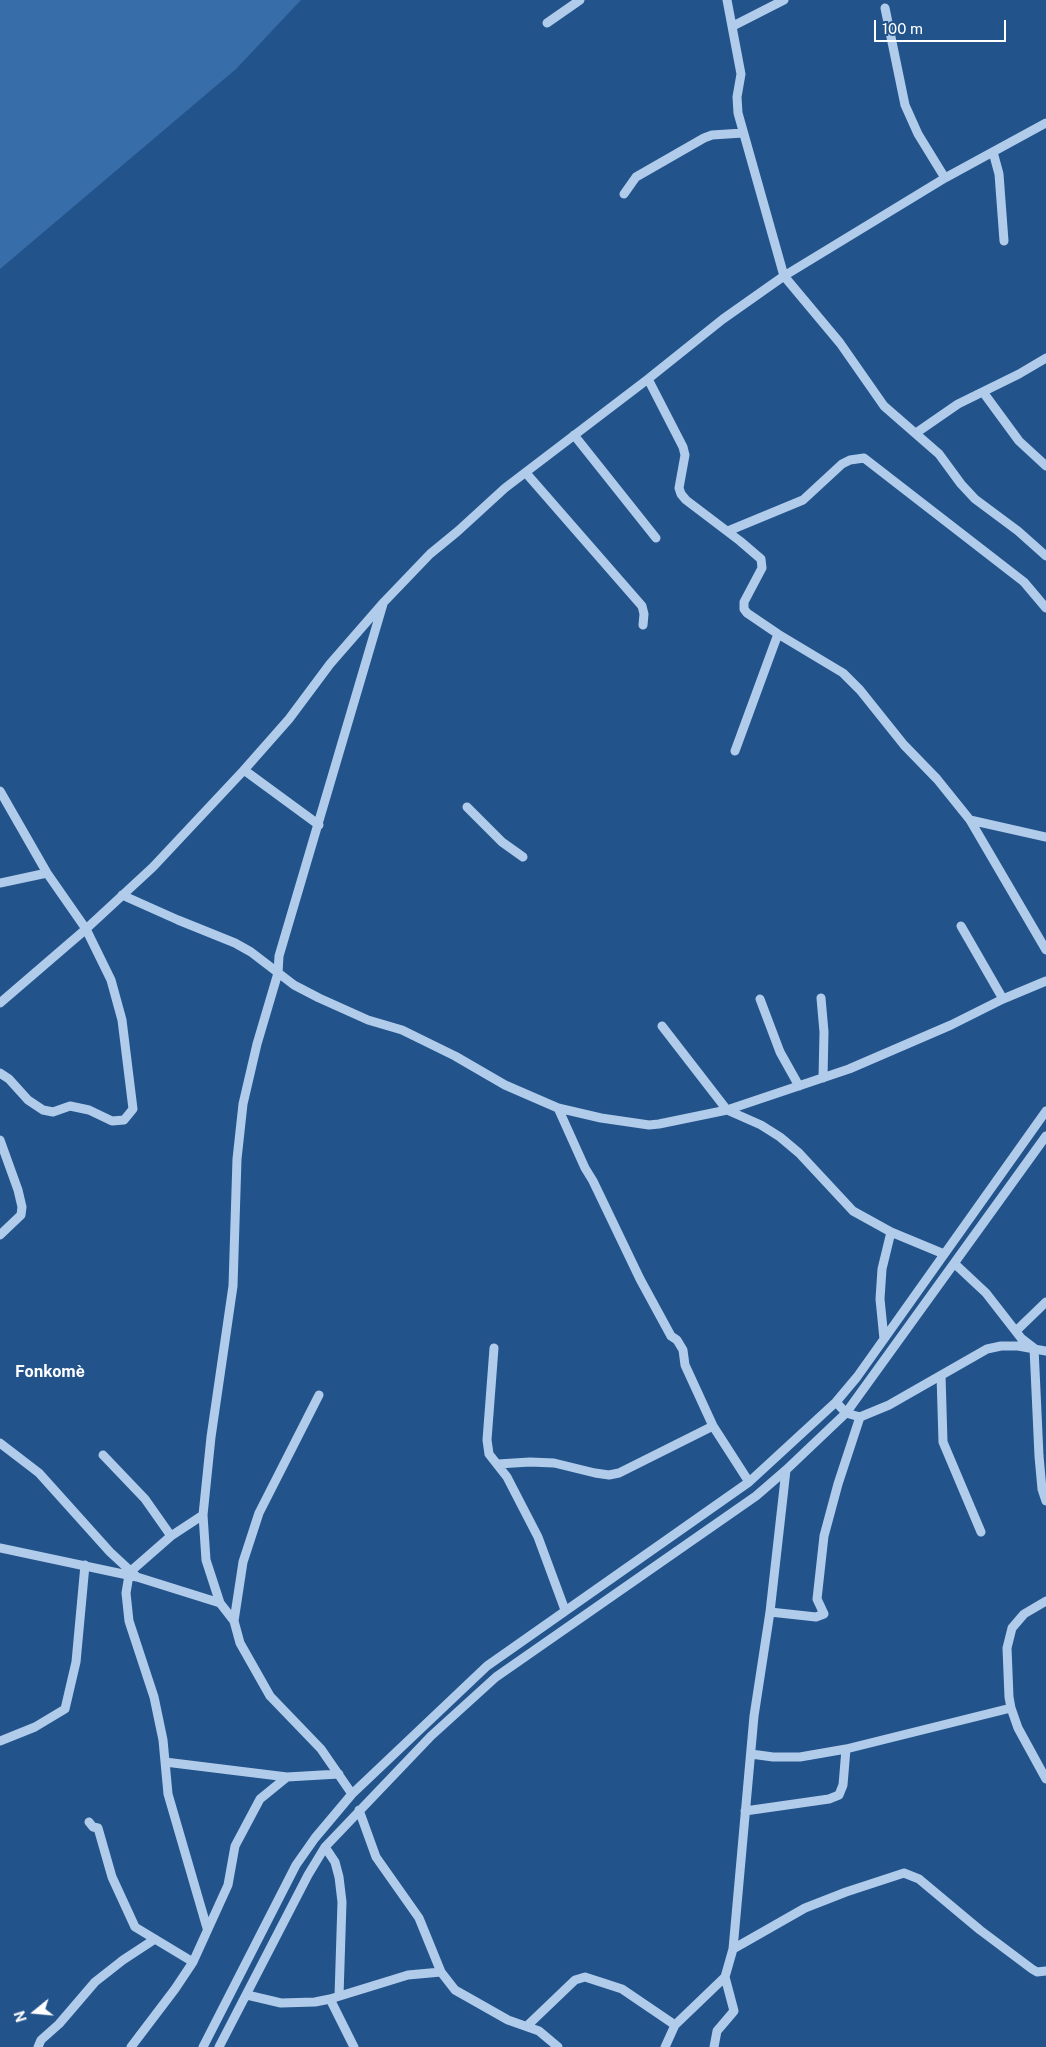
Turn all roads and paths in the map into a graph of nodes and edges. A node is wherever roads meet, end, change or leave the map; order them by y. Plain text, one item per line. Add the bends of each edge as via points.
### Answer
1 (580, 0) edge
2 (727, 0) edge
3 (784, 0) edge
4 (885, 8) dead end
5 (547, 23) dead end
6 (733, 26) junction
7 (1046, 123) edge
8 (743, 134) junction
9 (993, 152) junction
10 (945, 178) junction
11 (624, 194) dead end
12 (1004, 241) dead end
13 (784, 276) junction
14 (1046, 358) edge
15 (648, 379) junction
16 (983, 392) junction
17 (916, 433) junction
18 (574, 435) junction
19 (1046, 466) edge
20 (526, 473) junction
21 (728, 532) junction
22 (656, 538) dead end
23 (1046, 556) edge
24 (384, 602) junction
25 (1046, 608) edge
26 (642, 625) dead end
27 (778, 634) junction
28 (735, 751) dead end
29 (244, 770) junction
30 (0, 791) edge
31 (467, 807) dead end
32 (970, 820) junction
33 (319, 825) junction
34 (1046, 837) edge
35 (522, 858) dead end
36 (48, 873) junction
37 (0, 883) edge
38 (122, 895) junction
39 (961, 926) dead end
40 (86, 929) junction
41 (1046, 950) edge
42 (278, 974) junction
43 (1046, 981) edge
44 (821, 998) dead end
45 (760, 999) dead end
46 (1002, 999) junction
47 (0, 1003) edge
48 (662, 1026) dead end
49 (0, 1073) edge
50 (823, 1078) junction
51 (799, 1086) junction
52 (558, 1108) junction
53 (727, 1110) junction
54 (1046, 1111) edge
55 (1046, 1136) edge
56 (0, 1140) edge
57 (890, 1232) junction
58 (0, 1234) edge
59 (944, 1254) junction
60 (955, 1264) junction
61 (1046, 1302) edge
62 (1016, 1331) junction
63 (884, 1339) junction
64 (494, 1348) dead end
65 (1034, 1348) junction
66 (1046, 1351) edge
67 (941, 1375) junction
68 (319, 1395) dead end
69 (836, 1402) junction
70 (846, 1413) junction
71 (860, 1417) junction
72 (713, 1426) junction
73 (0, 1443) edge
74 (103, 1454) dead end
75 (498, 1464) junction
76 (786, 1470) junction
77 (749, 1482) junction
78 (1046, 1501) edge
79 (203, 1515) junction
80 (982, 1532) dead end
81 (172, 1536) junction
82 (0, 1548) edge
83 (85, 1565) junction
84 (132, 1575) junction
85 (1046, 1601) edge
86 (220, 1603) junction
87 (565, 1610) junction
88 (770, 1612) junction
89 (234, 1621) junction
90 (1011, 1708) junction
91 (0, 1741) edge
92 (846, 1749) junction
93 (751, 1754) junction
94 (165, 1762) junction
95 (339, 1774) junction
96 (287, 1777) junction
97 (1046, 1779) edge
98 (352, 1794) junction
99 (359, 1810) junction
100 (745, 1811) junction
101 (90, 1822) dead end
102 (325, 1847) junction
103 (206, 1928) junction
104 (155, 1939) junction
105 (733, 1949) junction
106 (193, 1962) junction
107 (1046, 1971) edge
108 (441, 1972) junction
109 (725, 1977) junction
110 (247, 1994) junction
111 (339, 1996) junction
112 (330, 1999) junction
113 (528, 2025) junction
114 (676, 2025) junction
115 (38, 2047) edge
116 (131, 2047) edge
117 (203, 2047) edge
118 (219, 2047) edge
119 (354, 2047) edge
120 (558, 2047) edge
121 (666, 2047) edge
122 (714, 2047) edge

1 - 5 street
2 - 6 street
3 - 6 street
4 - 10 street via 905,105 918,134
6 - 8 street via 740,74 738,113
7 - 9 street
8 - 11 street via 704,138 636,177
8 - 13 street
9 - 10 street
9 - 12 street via 999,174
10 - 13 street
13 - 15 street via 723,319
13 - 17 street via 840,343 884,406
14 - 16 street
15 - 18 street
15 - 21 street via 683,447 681,494
16 - 17 street via 958,404
16 - 19 street via 1019,441
17 - 23 street via 939,454 975,499
18 - 20 street
18 - 22 street
20 - 24 street via 430,554
20 - 26 street via 642,606
21 - 25 street via 803,500 842,464 864,458 1024,582
21 - 27 street via 763,564 744,602 744,609
24 - 29 street
24 - 33 street
27 - 28 street
27 - 32 street via 843,673
29 - 33 street
29 - 38 street via 153,867
30 - 36 street
31 - 35 street
32 - 34 street
32 - 41 street
33 - 42 street via 279,956
36 - 37 street
36 - 40 street
38 - 40 street
38 - 42 street via 235,943 252,952
39 - 46 street
40 - 47 street
40 - 49 street via 111,980 122,1020 133,1109 124,1120 112,1121 89,1110 70,1106 53,1112 43,1110
42 - 52 street via 319,998 368,1020 402,1030
42 - 79 street via 243,1104 237,1159 233,1286
43 - 46 street
44 - 50 street
45 - 51 street via 780,1052
46 - 50 street via 951,1025
48 - 53 street
50 - 51 street
51 - 53 street
52 - 53 street via 649,1124
52 - 72 street via 640,1279 671,1336 678,1340 683,1350 685,1365
53 - 57 street via 780,1137 853,1210
54 - 59 street
55 - 60 street
56 - 58 street via 22,1207 21,1215
57 - 59 street
57 - 63 street via 880,1299
59 - 63 street
60 - 62 street via 986,1293
60 - 70 street
61 - 62 street
62 - 65 street
63 - 69 street
64 - 75 street via 487,1440 489,1454
65 - 66 street
65 - 67 street via 1001,1346 987,1350
65 - 78 street via 1039,1456
67 - 71 street via 889,1405
67 - 80 street via 944,1442
68 - 89 street via 260,1513 243,1562
69 - 70 street
69 - 77 street
70 - 71 street
70 - 76 street
71 - 88 street via 824,1536 817,1599 824,1614 816,1617
72 - 75 street via 609,1475 554,1463
72 - 77 street
73 - 84 street via 39,1473
74 - 81 street via 145,1500
75 - 87 street via 538,1537
76 - 88 street
76 - 99 street via 756,1496 496,1677 431,1736
77 - 87 street
79 - 81 street
79 - 86 street via 206,1560
81 - 84 street
82 - 83 street
83 - 84 street
83 - 91 street via 76,1662 65,1709 35,1727
84 - 86 street
84 - 94 street via 126,1593 128,1614 154,1697
85 - 90 street via 1024,1614 1008,1636
86 - 89 street
87 - 98 street via 487,1666
88 - 93 street
89 - 95 street via 240,1643 270,1696 321,1749
90 - 92 street
90 - 97 street via 1018,1728
92 - 93 street via 800,1757
92 - 100 street via 843,1785 838,1795
93 - 100 street
94 - 96 street
94 - 103 street via 168,1794
95 - 96 street
95 - 98 street
96 - 103 street via 260,1799 235,1846 228,1885
98 - 117 street via 296,1865
99 - 102 street
99 - 108 street via 376,1857 419,1918
100 - 105 street
101 - 104 street via 98,1828 112,1877 135,1927
102 - 110 street
102 - 111 street via 335,1862 342,1902
103 - 106 street
104 - 106 street
104 - 115 street via 96,1982
105 - 107 street via 805,1908 904,1873 919,1879 1032,1969
105 - 109 street
106 - 116 street
108 - 111 street via 408,1975
108 - 113 street via 465,1997 508,2020
109 - 114 street
109 - 122 street via 734,2011 717,2031
110 - 112 street via 281,2004
110 - 118 street
111 - 112 street
112 - 119 street
113 - 114 street via 575,1980 585,1977 622,1990
113 - 120 street
114 - 121 street

